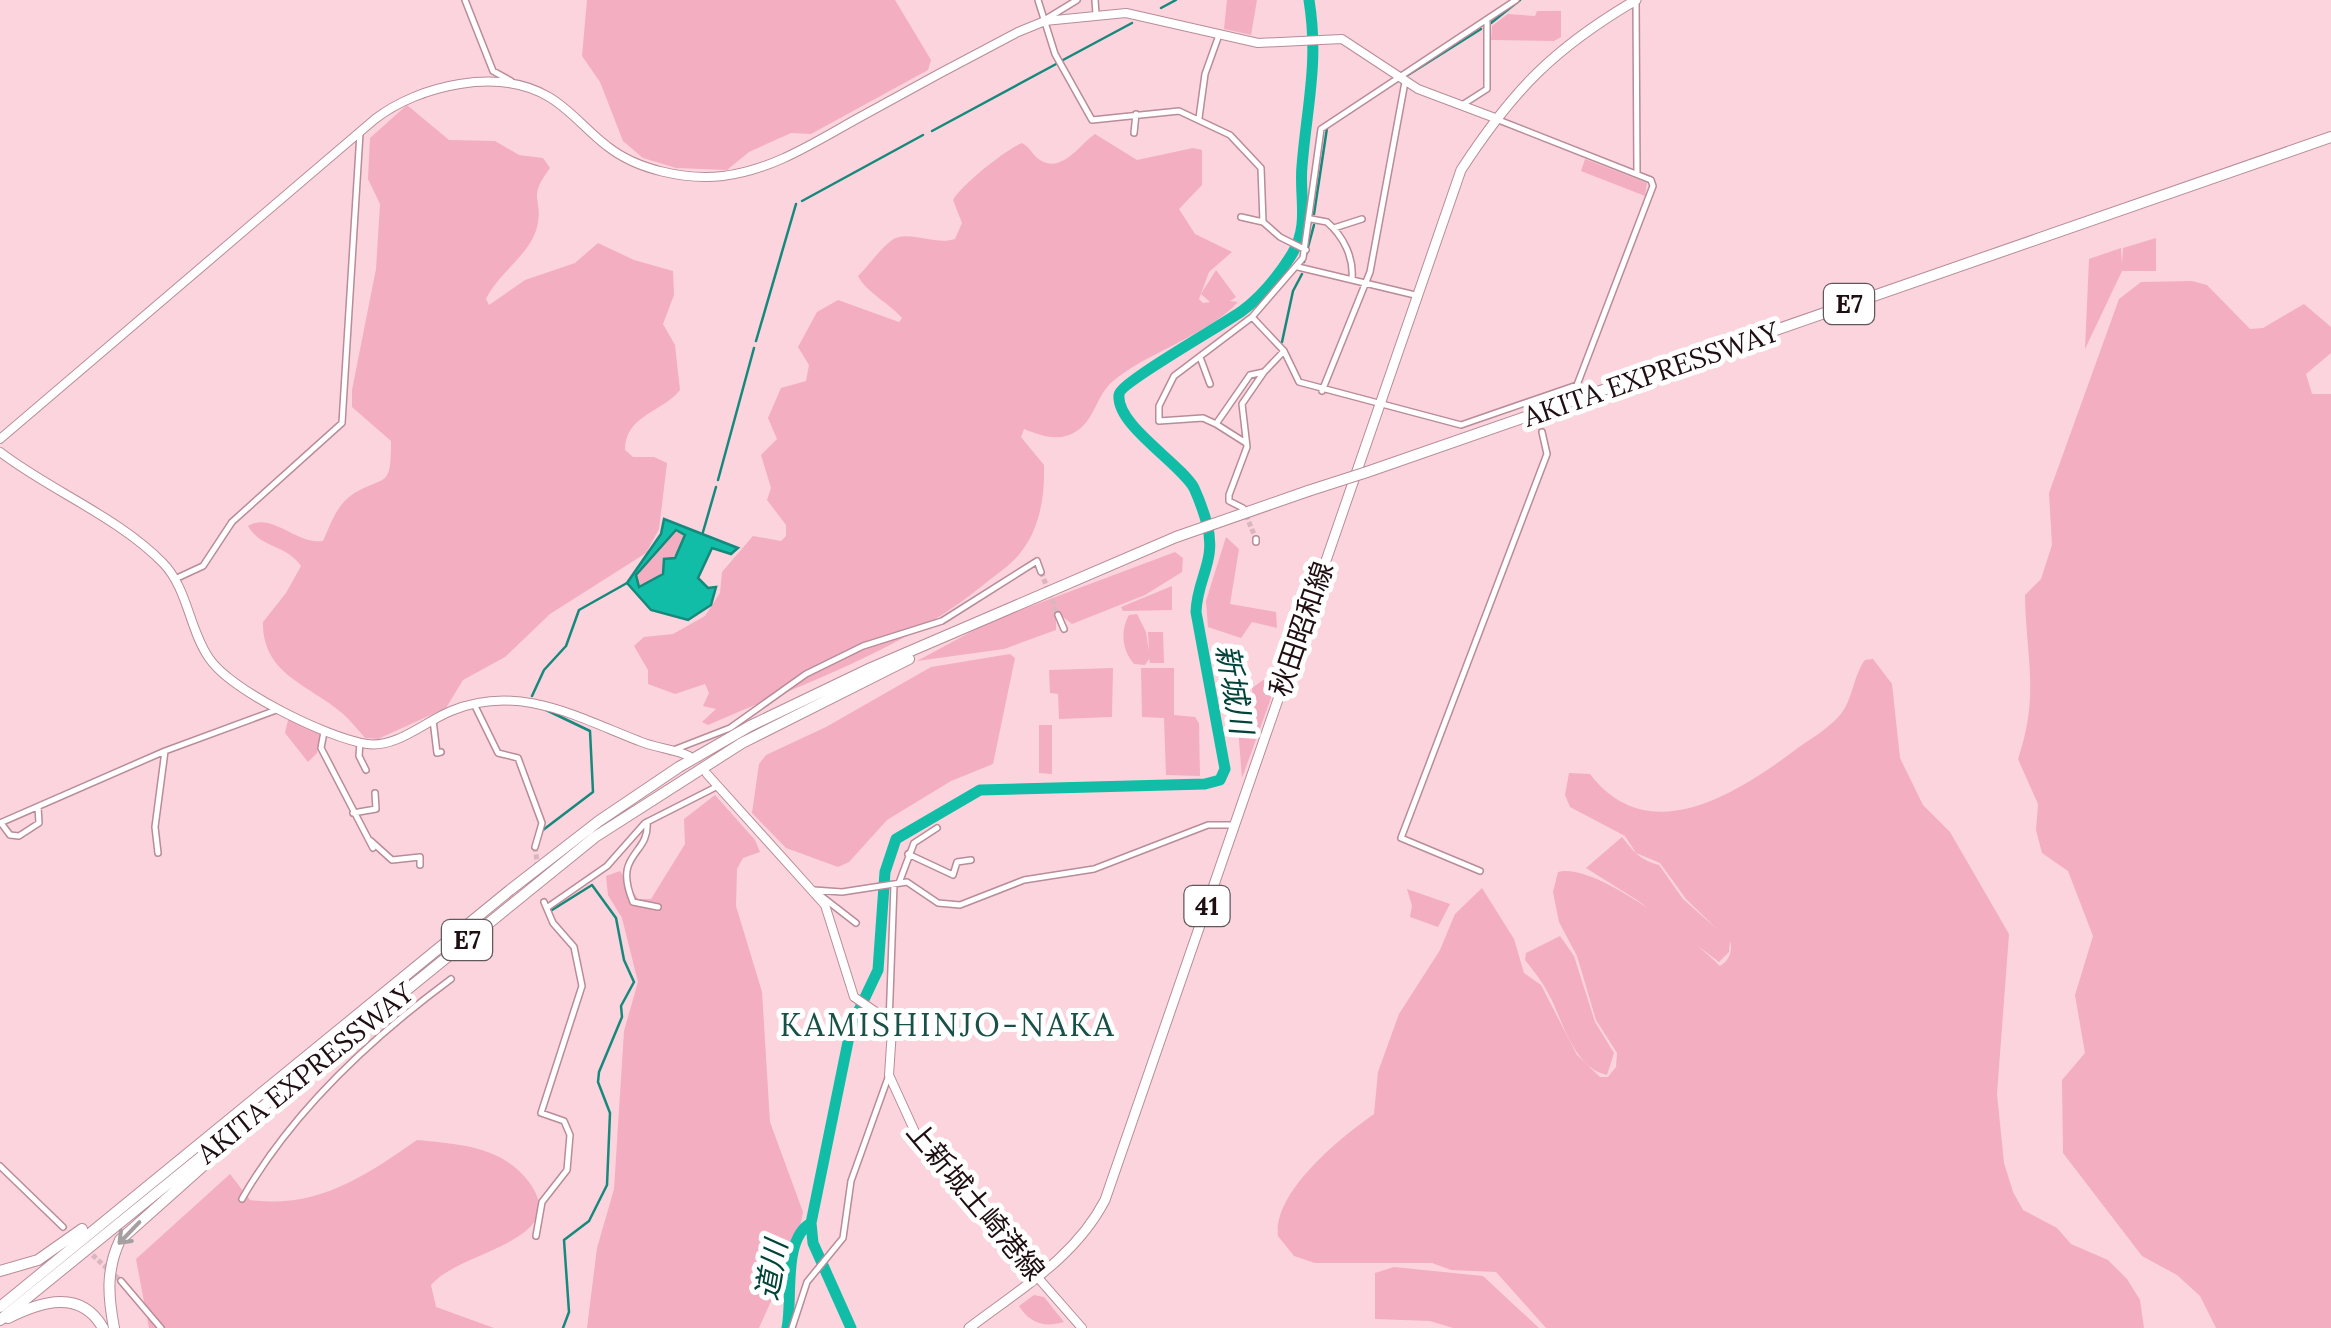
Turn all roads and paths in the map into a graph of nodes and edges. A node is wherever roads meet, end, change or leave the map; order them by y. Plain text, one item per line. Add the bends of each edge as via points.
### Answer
1 (466, 0) edge
2 (1038, 0) edge
3 (1078, 0) edge
4 (1095, 0) edge
5 (1516, 0) edge
6 (1636, 0) edge
7 (1096, 14) junction
8 (1044, 21) junction
9 (1487, 22) junction
10 (1220, 32) junction
11 (1402, 78) junction
12 (540, 92) junction
13 (1462, 106) junction
14 (1136, 114) junction
15 (1198, 118) junction
16 (1495, 118) junction
17 (360, 133) junction
18 (1134, 133) dead end
19 (2331, 136) edge
20 (1636, 174) junction
21 (1242, 217) dead end
22 (1311, 219) junction
23 (1362, 219) dead end
24 (1263, 222) junction
25 (1334, 228) junction
26 (1304, 249) junction
27 (1298, 266) junction
28 (1352, 279) junction
29 (1367, 280) junction
30 (1415, 295) junction
31 (1252, 317) junction
32 (1284, 350) junction
33 (1200, 358) junction
34 (1264, 372) junction
35 (1210, 384) dead end
36 (1322, 391) junction
37 (1379, 400) junction
38 (1216, 424) junction
39 (1542, 432) tunnel mouth
40 (0, 440) edge
41 (1246, 443) junction
42 (0, 452) edge
43 (1243, 508) tunnel mouth
44 (1041, 572) dead end
45 (175, 579) junction
46 (1058, 615) tunnel mouth
47 (976, 623) junction
48 (1064, 630) dead end
49 (474, 704) junction
50 (282, 708) junction
51 (432, 720) junction
52 (324, 728) junction
53 (360, 742) junction
54 (165, 751) junction
55 (440, 752) dead end
56 (668, 752) junction
57 (689, 756) dead end
58 (366, 770) dead end
59 (707, 774) dead end
60 (716, 786) junction
61 (376, 793) dead end
62 (360, 801) dead end
63 (38, 807) junction
64 (363, 812) junction
65 (353, 813) junction
66 (647, 822) junction
67 (0, 823) edge
68 (1234, 825) junction
69 (938, 828) dead end
70 (368, 840) junction
71 (373, 848) dead end
72 (534, 848) tunnel mouth
73 (158, 853) dead end
74 (908, 854) junction
75 (972, 860) dead end
76 (420, 865) dead end
77 (1480, 871) dead end
78 (894, 885) junction
79 (814, 890) junction
80 (658, 907) dead end
81 (856, 924) dead end
82 (451, 979) dead end
83 (889, 1024) junction
84 (306, 1075) junction
85 (889, 1076) junction
86 (0, 1166) edge
87 (155, 1177) junction
88 (242, 1199) dead end
89 (63, 1227) dead end
90 (536, 1236) dead end
91 (0, 1271) edge
92 (1038, 1277) junction
93 (121, 1282) tunnel mouth
94 (0, 1308) edge
95 (0, 1321) edge
96 (103, 1328) edge
97 (114, 1328) edge
98 (161, 1328) edge
99 (792, 1328) edge
100 (969, 1328) edge
101 (1082, 1328) edge

1 - 12 street via 494,71
2 - 8 street
3 - 8 street
4 - 7 street
5 - 9 street
6 - 16 main road, 秋田昭和線 / 41 via 1536,71
6 - 20 street
7 - 8 street
7 - 10 street via 1151,16
8 - 12 street via 776,163 724,176 639,165
8 - 14 street via 1092,120
9 - 11 street
9 - 13 street via 1487,89
10 - 11 street via 1258,43 1331,37 1351,42
10 - 15 street via 1204,74
11 - 13 street
11 - 22 street via 1321,129
11 - 29 street
12 - 17 street via 487,83 424,90
13 - 16 street
14 - 15 street via 1170,110
14 - 18 street
15 - 24 street via 1230,135 1262,168
16 - 20 street
16 - 30 main road, 秋田昭和線 / 41 via 1461,170
17 - 40 street
17 - 45 street via 342,423 232,522 202,566
19 - 47 highway, AKITA EXPRESSWAY / E7, bridge via 1227,516
20 - 37 street via 1651,180 1652,191 1577,386 1461,424
21 - 24 street
22 - 25 street
22 - 26 street
23 - 25 street
24 - 26 street
25 - 28 street via 1352,262
26 - 27 street
27 - 28 street
27 - 31 street
28 - 29 street
29 - 30 street
29 - 36 street
30 - 37 main road, 秋田昭和線 / 41
31 - 32 street
31 - 33 street
32 - 34 street
32 - 36 street via 1300,382
33 - 35 street
33 - 38 street via 1174,376 1159,421 1203,418
34 - 38 street via 1250,376
34 - 41 street via 1242,404
36 - 37 street
37 - 68 main road, 秋田昭和線 / 41
38 - 41 street
39 - 77 street via 1548,454 1401,838
41 - 43 street via 1228,495
42 - 45 street via 154,555
44 - 56 street via 1037,561 1014,572 942,621 863,646 806,674 730,728
45 - 50 street via 219,670
46 - 48 street
47 - 84 highway, AKITA EXPRESSWAY / E7 via 688,774 595,837
47 - 87 highway, AKITA EXPRESSWAY / E7 via 800,700 663,778 510,890 351,1025
49 - 51 street
49 - 56 street via 548,704
49 - 72 street via 498,753 518,758 542,823
50 - 52 street
50 - 54 street
51 - 53 street via 386,743
51 - 55 street
52 - 53 street
52 - 65 street via 321,748
53 - 58 street
54 - 63 street
54 - 73 street
56 - 57 street
59 - 60 street
60 - 66 street
60 - 79 street
61 - 64 street via 376,810
62 - 64 street
63 - 67 street
63 - 67 street via 40,822 19,836
64 - 65 street
65 - 70 street
66 - 80 street via 626,868 626,886 632,902
66 - 90 street via 607,866 546,905 574,947 582,986 541,1112 564,1121 570,1134 567,1170 542,1202
68 - 78 street via 1208,824 1094,870 1024,880 960,905 938,903 914,884
68 - 92 main road, 秋田昭和線 / 41 via 1105,1200 1084,1235
69 - 74 street
70 - 71 street
70 - 76 street via 392,860 420,857
74 - 75 street via 952,874 956,862
74 - 78 street
78 - 79 street
78 - 83 street
79 - 81 street
79 - 83 street via 825,905 854,997
82 - 88 street via 344,1070 271,1151
83 - 85 street, 上新城土崎港線
84 - 95 highway, AKITA EXPRESSWAY / E7
84 -> 97 highway via 120,1240 108,1295
85 - 92 street, 上新城土崎港線 via 920,1142
85 - 99 street via 851,1181 843,1238 810,1276
86 - 89 street
87 - 91 highway via 38,1260
87 - 94 highway, AKITA EXPRESSWAY / E7
92 - 100 main road, 秋田昭和線 / 41
92 - 101 street, 上新城土崎港線
93 - 98 street
95 - 96 highway via 51,1301 72,1302

